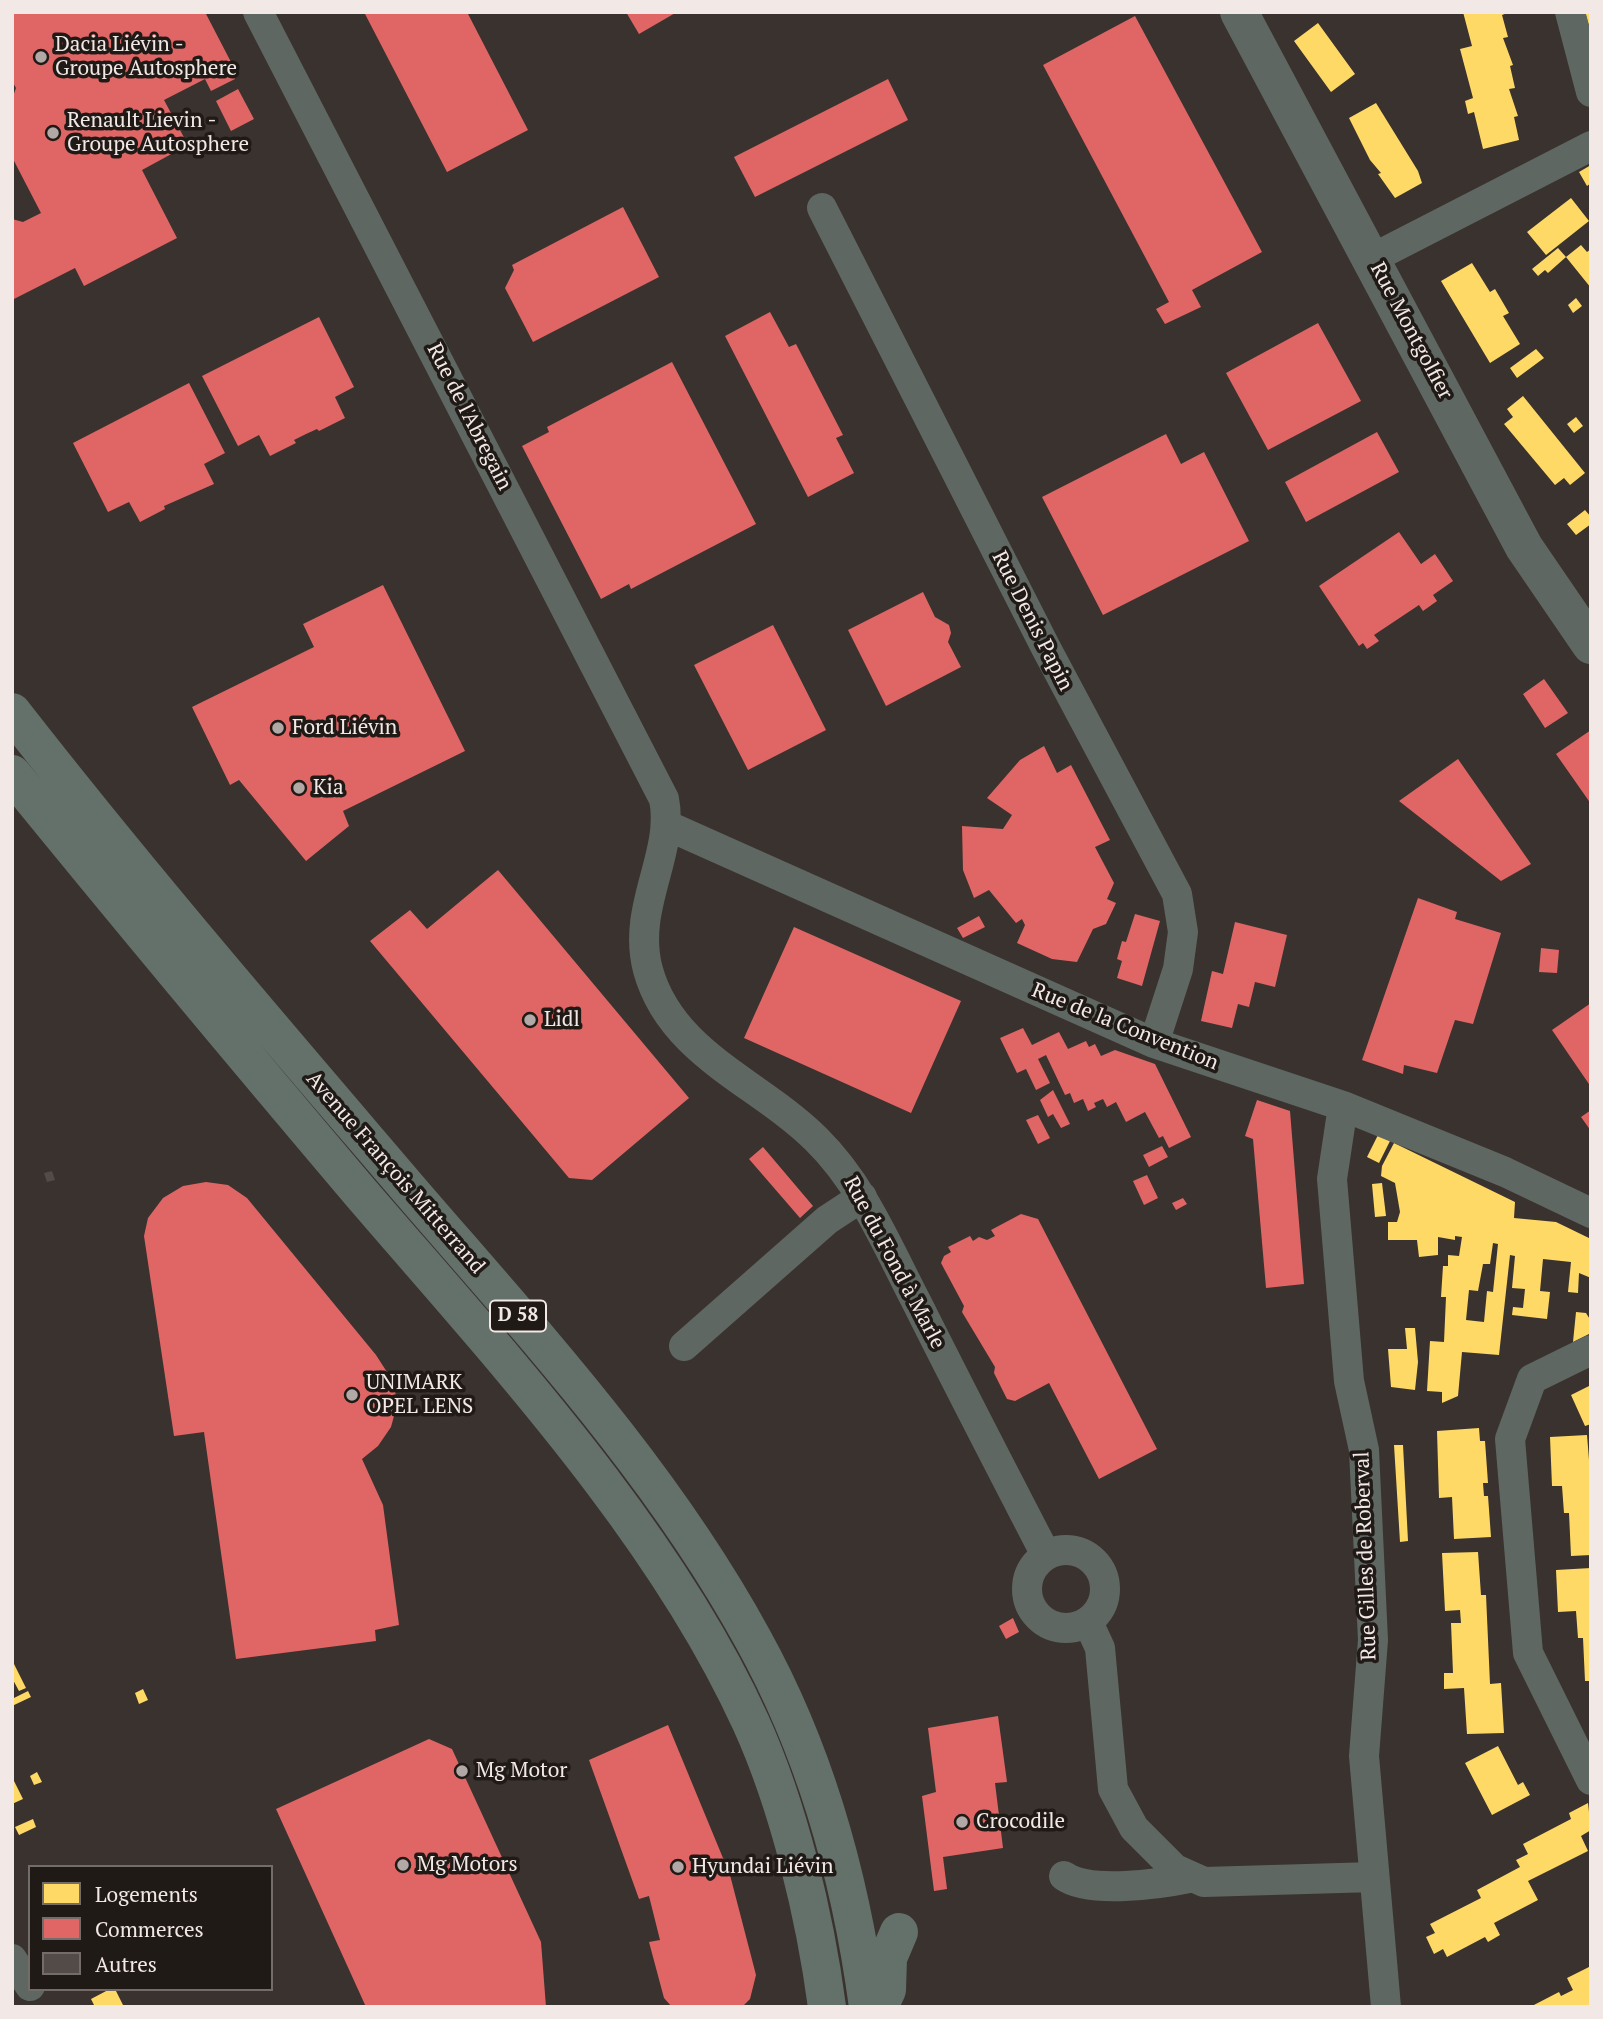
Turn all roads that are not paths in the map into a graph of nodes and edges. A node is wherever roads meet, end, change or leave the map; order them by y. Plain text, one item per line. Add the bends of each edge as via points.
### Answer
1 (258, 12) edge
2 (1239, 12) edge
3 (1570, 12) edge
4 (1591, 92) edge
5 (1591, 146) edge
6 (822, 208) dead end
7 (1373, 258) junction
8 (1591, 645) edge
9 (12, 712) edge
10 (12, 774) edge
11 (666, 825) junction
12 (1154, 1043) junction
13 (1343, 1107) junction
14 (862, 1197) junction
15 (1591, 1213) edge
16 (684, 1346) dead end
17 (1591, 1350) edge
18 (1046, 1555) junction
19 (1088, 1622) junction
20 (1591, 1780) edge
21 (1144, 1839) junction
22 (1064, 1876) dead end
23 (1374, 1877) junction
24 (1189, 1878) junction
25 (1119, 1885) junction
26 (899, 1932) dead end
27 (12, 1959) edge
28 (28, 1983) edge
29 (33, 1991) edge
30 (43, 2007) edge
31 (827, 2007) edge
32 (868, 2007) edge
33 (879, 2007) edge
34 (1386, 2007) edge

1 - 11 street, Rue de l'Abregain via 664,799
2 - 7 street, Rue Montgolfier
3 - 4 street
5 - 7 street
6 - 12 street, Rue Denis Papin via 1046,649 1177,894 1183,932 1178,968
7 - 8 street, Rue Montgolfier via 1524,547
9 - 32 main road, Avenue François Mitterrand / D 58 via 152,887 568,1375 678,1517 753,1638 786,1706 848,1889
10 - 31 main road, Avenue François Mitterrand / D 58 via 202,1006 545,1408 648,1547 715,1653 757,1737 776,1787 810,1913
11 - 12 street, Rue de la Convention
11 - 14 street, Rue du Fond à Marle via 642,938 659,1000 697,1049 783,1108 818,1140
12 - 13 street, Rue de la Convention
13 - 15 street, Rue de la Convention via 1506,1172
13 - 23 street, Rue Gilles de Roberval via 1332,1179 1349,1381 1364,1450 1373,1640 1364,1756
14 - 16 street via 827,1220
14 - 18 street, Rue du Fond à Marle
17 - 20 street via 1532,1379 1510,1439 1528,1653
18 - 19 street via 1080,1553 1099,1568 1104,1578 1103,1602
18 - 19 street via 1026,1586 1032,1610 1051,1626 1063,1629
19 - 21 street via 1100,1648 1113,1789 1122,1811
21 - 24 street
21 - 25 street via 1135,1865
22 - 25 street via 1081,1884
23 - 24 street via 1204,1882
23 - 34 street, Rue Gilles de Roberval
24 - 25 street
26 - 33 main road via 888,1958 887,1990
27 - 28 street
29 - 30 street

